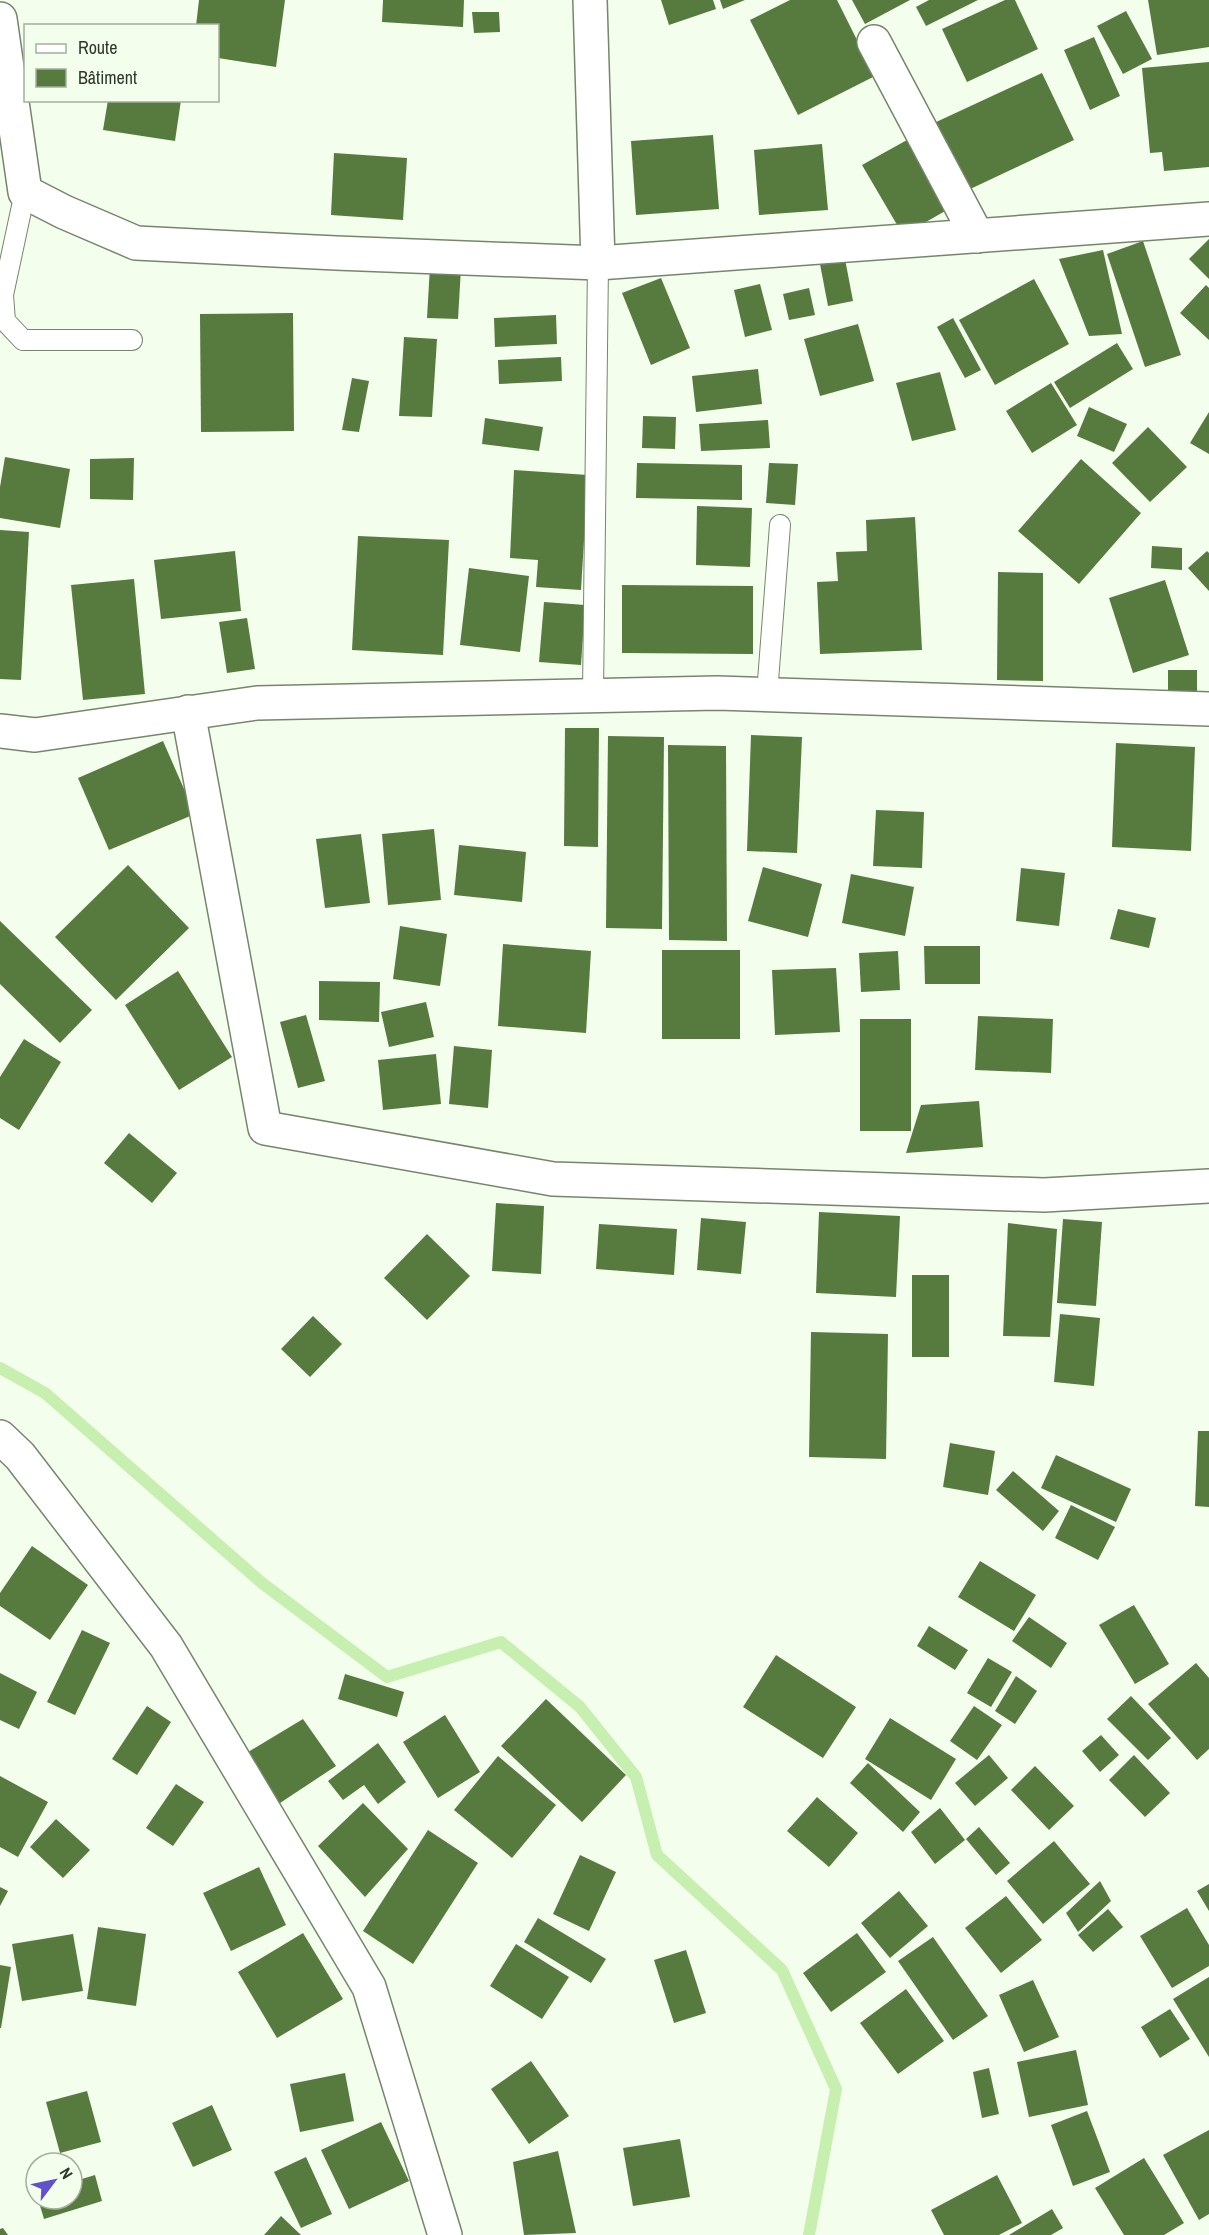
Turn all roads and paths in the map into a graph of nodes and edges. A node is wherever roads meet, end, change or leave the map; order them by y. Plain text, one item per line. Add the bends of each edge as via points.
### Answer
1 (590, 0) edge
2 (0, 19) edge
3 (874, 42) dead end
4 (13, 191) edge
5 (1209, 219) edge
6 (977, 236) junction
7 (598, 263) junction
8 (132, 340) dead end
9 (780, 525) dead end
10 (767, 694) junction
11 (592, 695) junction
12 (1209, 708) edge
13 (188, 712) junction
14 (0, 731) edge
15 (1209, 1186) edge
16 (0, 1437) edge
17 (446, 2235) edge

1 - 7 street
2 - 4 street
3 - 6 street
4 - 7 street via 136,243
4 - 8 lane via 3,295 5,321 23,340
5 - 6 street
6 - 7 street
7 - 11 lane
9 - 10 lane
10 - 11 street
10 - 12 street
11 - 13 street via 256,703
13 - 14 street via 34,735
13 - 15 street via 265,1128 553,1179 1044,1195
16 - 17 street via 20,1456 166,1646 369,1987

